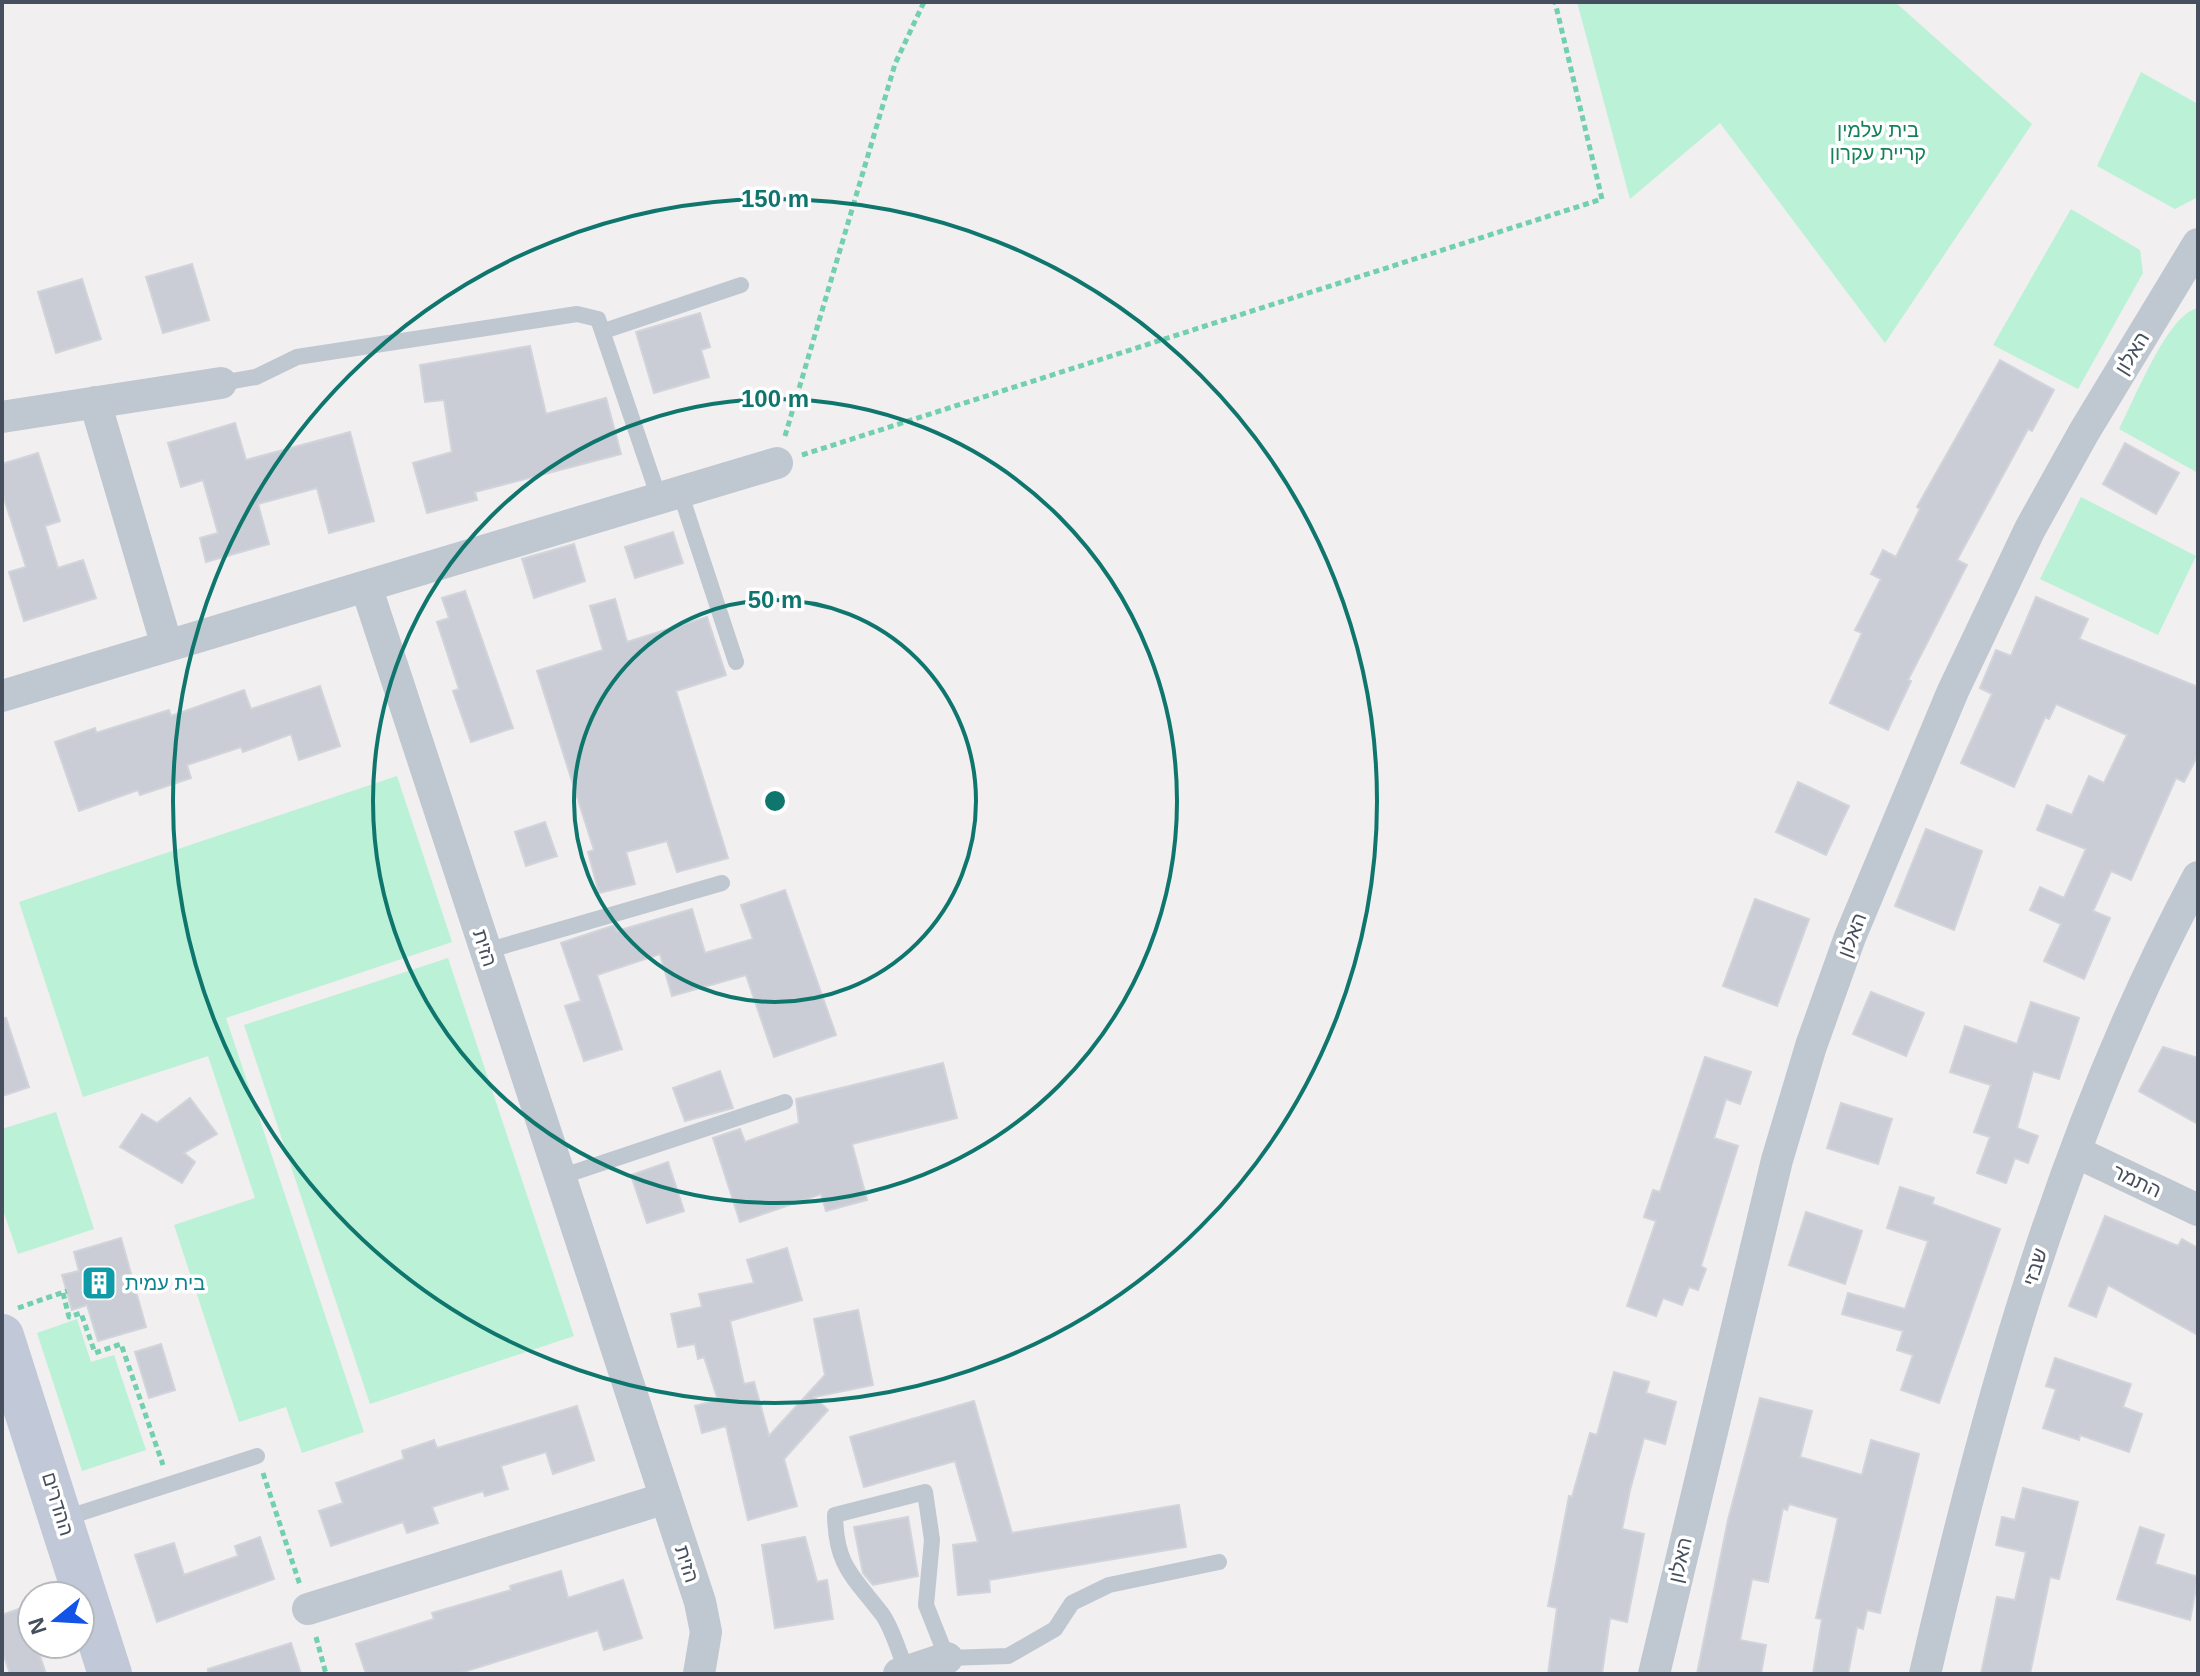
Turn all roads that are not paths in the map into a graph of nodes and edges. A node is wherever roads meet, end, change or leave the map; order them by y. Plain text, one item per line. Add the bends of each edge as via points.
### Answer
1 (2196, 251) edge
2 (741, 285) dead end
3 (604, 331) junction
4 (221, 383) joint
5 (95, 402) junction
6 (2, 417) edge
7 (777, 463) road end
8 (670, 495) junction
9 (366, 586) junction
10 (167, 646) junction
11 (736, 662) dead end
12 (2, 696) edge
13 (2198, 877) edge
14 (722, 883) dead end
15 (486, 951) junction
16 (785, 1102) dead end
17 (2076, 1152) junction
18 (560, 1177) junction
19 (2198, 1210) edge
20 (10, 1322) edge
21 (11, 1393) edge
22 (257, 1456) road end
23 (666, 1498) junction
24 (62, 1519) junction
25 (1219, 1562) dead end
26 (308, 1609) road end
27 (988, 1657) junction
28 (947, 1658) junction
29 (903, 1673) edge
30 (110, 1674) edge
31 (699, 1674) edge
32 (992, 1674) edge
33 (1654, 1674) edge
34 (1925, 1674) edge

1 - 33 street, האלון via 2030,529 1953,691 1850,937 1777,1160
2 - 3 lane
3 - 4 lane via 598,319 577,314 297,357 256,377
3 - 8 lane
4 - 5 street
5 - 6 street
5 - 10 street
7 - 8 street
8 - 9 street
8 - 11 lane
9 - 10 street
9 - 15 street, הזית
10 - 12 street
13 - 17 street, שבזי via 2141,994
14 - 15 lane
15 - 18 street, הזית
16 - 18 lane
17 - 19 street, התמר
17 - 34 street, שבזי via 1993,1397
18 - 23 street, הזית
20 - 21 street, ההדרים
21 - 24 street, ההדרים
22 - 24 lane
23 - 26 street
23 - 31 street, הזית via 706,1632
24 - 30 street, ההדרים
25 - 27 lane via 1109,1585 1072,1603 1055,1629 1033,1644 1008,1656
27 - 28 lane
27 - 32 lane
28 - 29 street
28 - 29 lane via 926,1605 932,1540 925,1492 835,1515 836,1549 883,1615

